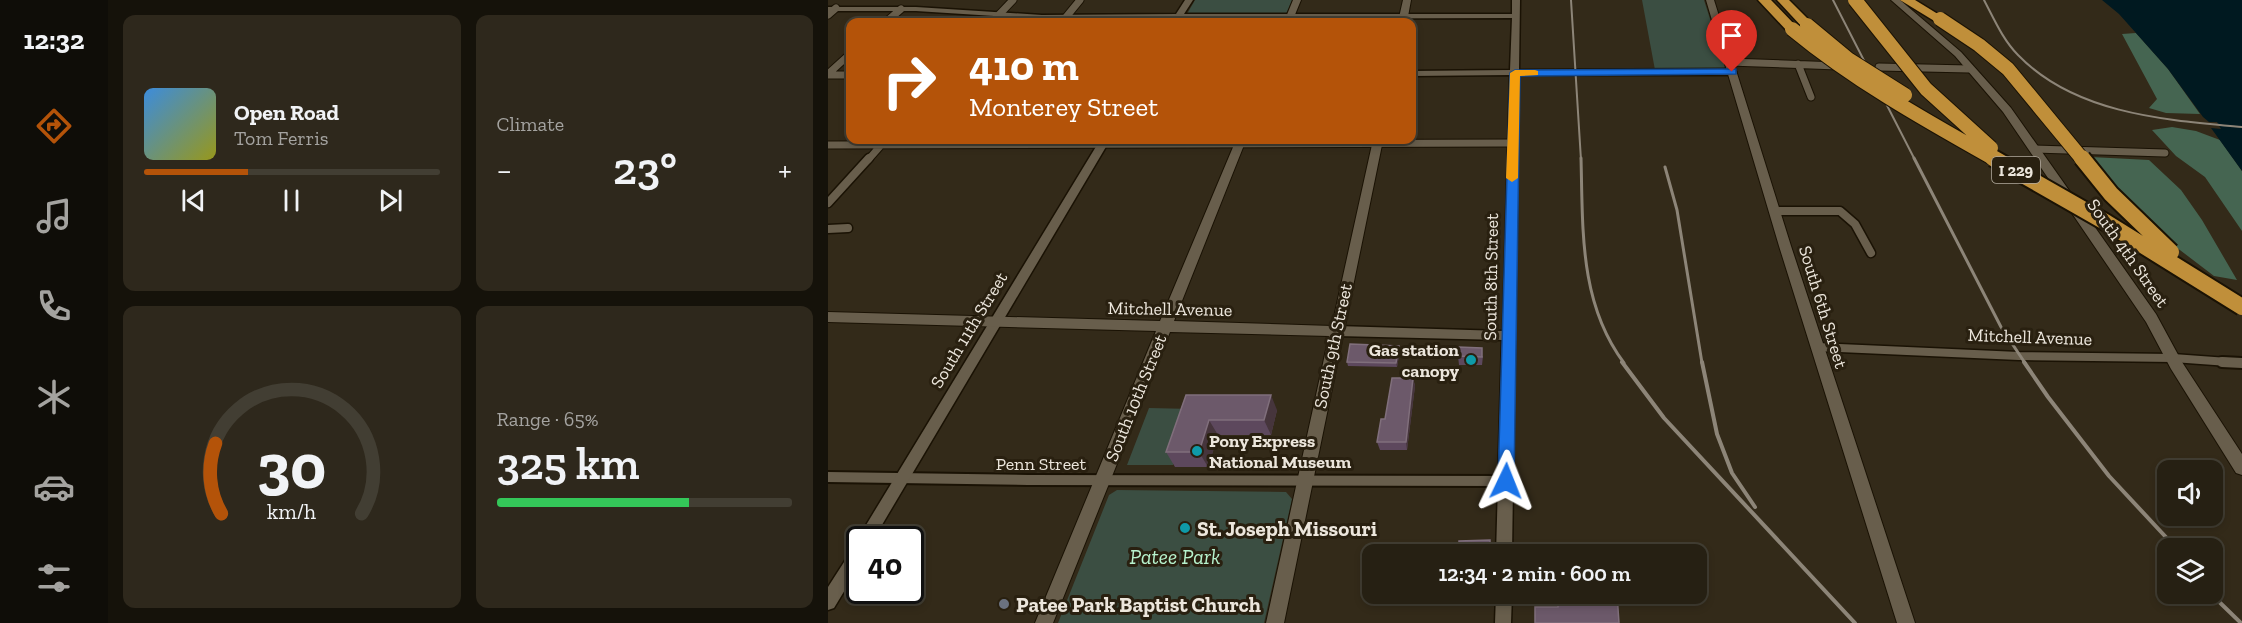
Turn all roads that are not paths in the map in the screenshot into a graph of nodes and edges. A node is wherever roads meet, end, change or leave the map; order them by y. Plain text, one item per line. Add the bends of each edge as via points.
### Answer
1 (1014, 0) edge
2 (1080, 0) edge
3 (1189, 0) edge
4 (1298, 0) edge
5 (1407, 0) edge
6 (1516, 0) edge
7 (1710, 0) edge
8 (1764, 0) edge
9 (1770, 0) edge
10 (1783, 0) edge
11 (1793, 0) edge
12 (1855, 0) edge
13 (1883, 0) edge
14 (1895, 0) edge
15 (1906, 0) edge
16 (832, 8) edge
17 (901, 9) junction
18 (828, 15) edge
19 (999, 16) junction
20 (1515, 16) junction
21 (890, 18) edge
22 (997, 18) edge
23 (1032, 18) edge
24 (1066, 18) edge
25 (1178, 18) edge
26 (1289, 18) edge
27 (1403, 18) edge
28 (1416, 19) edge
29 (1800, 27) junction
30 (846, 58) edge
31 (1798, 64) junction
32 (1852, 66) dead end
33 (1731, 67) junction
34 (1879, 67) dead end
35 (1969, 69) junction
36 (1416, 73) edge
37 (1515, 73) junction
38 (828, 74) edge
39 (846, 75) edge
40 (1811, 97) dead end
41 (1416, 142) edge
42 (1512, 143) junction
43 (846, 144) edge
44 (881, 144) edge
45 (1103, 144) edge
46 (1239, 144) edge
47 (1377, 144) edge
48 (828, 145) edge
49 (2034, 149) junction
50 (2165, 153) dead end
51 (2021, 174) junction
52 (828, 203) edge
53 (1775, 211) junction
54 (848, 228) dead end
55 (828, 229) edge
56 (1871, 253) dead end
57 (2179, 260) junction
58 (2242, 307) edge
59 (828, 317) edge
60 (996, 322) junction
61 (1165, 327) junction
62 (1337, 331) junction
63 (1510, 336) junction
64 (1816, 346) junction
65 (2173, 358) junction
66 (2242, 363) edge
67 (2242, 468) edge
68 (828, 477) edge
69 (902, 479) junction
70 (1102, 480) junction
71 (1305, 480) junction
72 (1506, 481) junction
73 (874, 526) edge
74 (1504, 544) edge
75 (846, 573) edge
76 (828, 602) edge
77 (1504, 604) edge
78 (1044, 623) edge
79 (1275, 623) edge
80 (1503, 623) edge
81 (1906, 623) edge

1 - 19 street
2 - 24 street
3 - 25 street
4 - 26 main road
5 - 27 main road
6 - 20 street, South 8th Street
7 - 33 main road, South 6th Street
8 - 29 highway
9 - 29 highway, I 229
10 - 29 highway, I 229
11 - 29 highway
12 - 51 highway, bridge via 1926,89
13 - 35 main road
14 - 35 main road via 1958,54
15 - 57 highway, bridge via 1979,45 2008,69 2111,194
16 - 17 street
16 - 18 street
17 - 19 street
17 - 21 street
19 - 22 street
19 - 23 street
20 - 28 street
20 - 37 street, South 8th Street
29 - 51 highway, I 229, bridge via 1865,86
29 - 57 highway, I 229, bridge via 1923,107
30 - 38 street
31 - 32 street
31 - 33 street
31 - 40 street
33 - 37 street
33 - 53 main road, South 6th Street
34 - 35 street
35 - 49 main road, South 4th Street via 1995,96
36 - 37 street
37 - 42 street, South 8th Street
38 - 39 street
41 - 42 street
42 - 63 street, South 8th Street
43 - 48 street
44 - 52 street
45 - 60 street, South 11th Street
46 - 61 main road, South 10th Street
47 - 62 main road, South 9th Street
49 - 50 street
49 - 65 main road, South 4th Street via 2151,318
51 - 58 highway, I 229, bridge
53 - 56 street via 1840,211 1860,230
53 - 64 main road, South 6th Street
54 - 55 street
57 - 58 highway, I 229, bridge
59 - 60 main road, Mitchell Avenue
60 - 61 main road, Mitchell Avenue
60 - 69 street, South 11th Street
61 - 62 main road, Mitchell Avenue
61 - 70 main road, South 10th Street
62 - 63 street, Mitchell Avenue
62 - 71 main road, South 9th Street
63 - 72 street, South 8th Street
64 - 65 street, Mitchell Avenue via 2019,356
64 - 81 main road, South 6th Street
65 - 66 street, Mitchell Avenue
65 - 67 main road, South 4th Street
68 - 69 street, Penn Street
69 - 70 street, Penn Street
69 - 73 street, South 11th Street
70 - 71 street, Penn Street
70 - 78 main road, South 10th Street
71 - 72 street, Penn Street
71 - 79 main road, South 9th Street
72 - 74 street, South 8th Street
75 - 76 street
77 - 80 street

